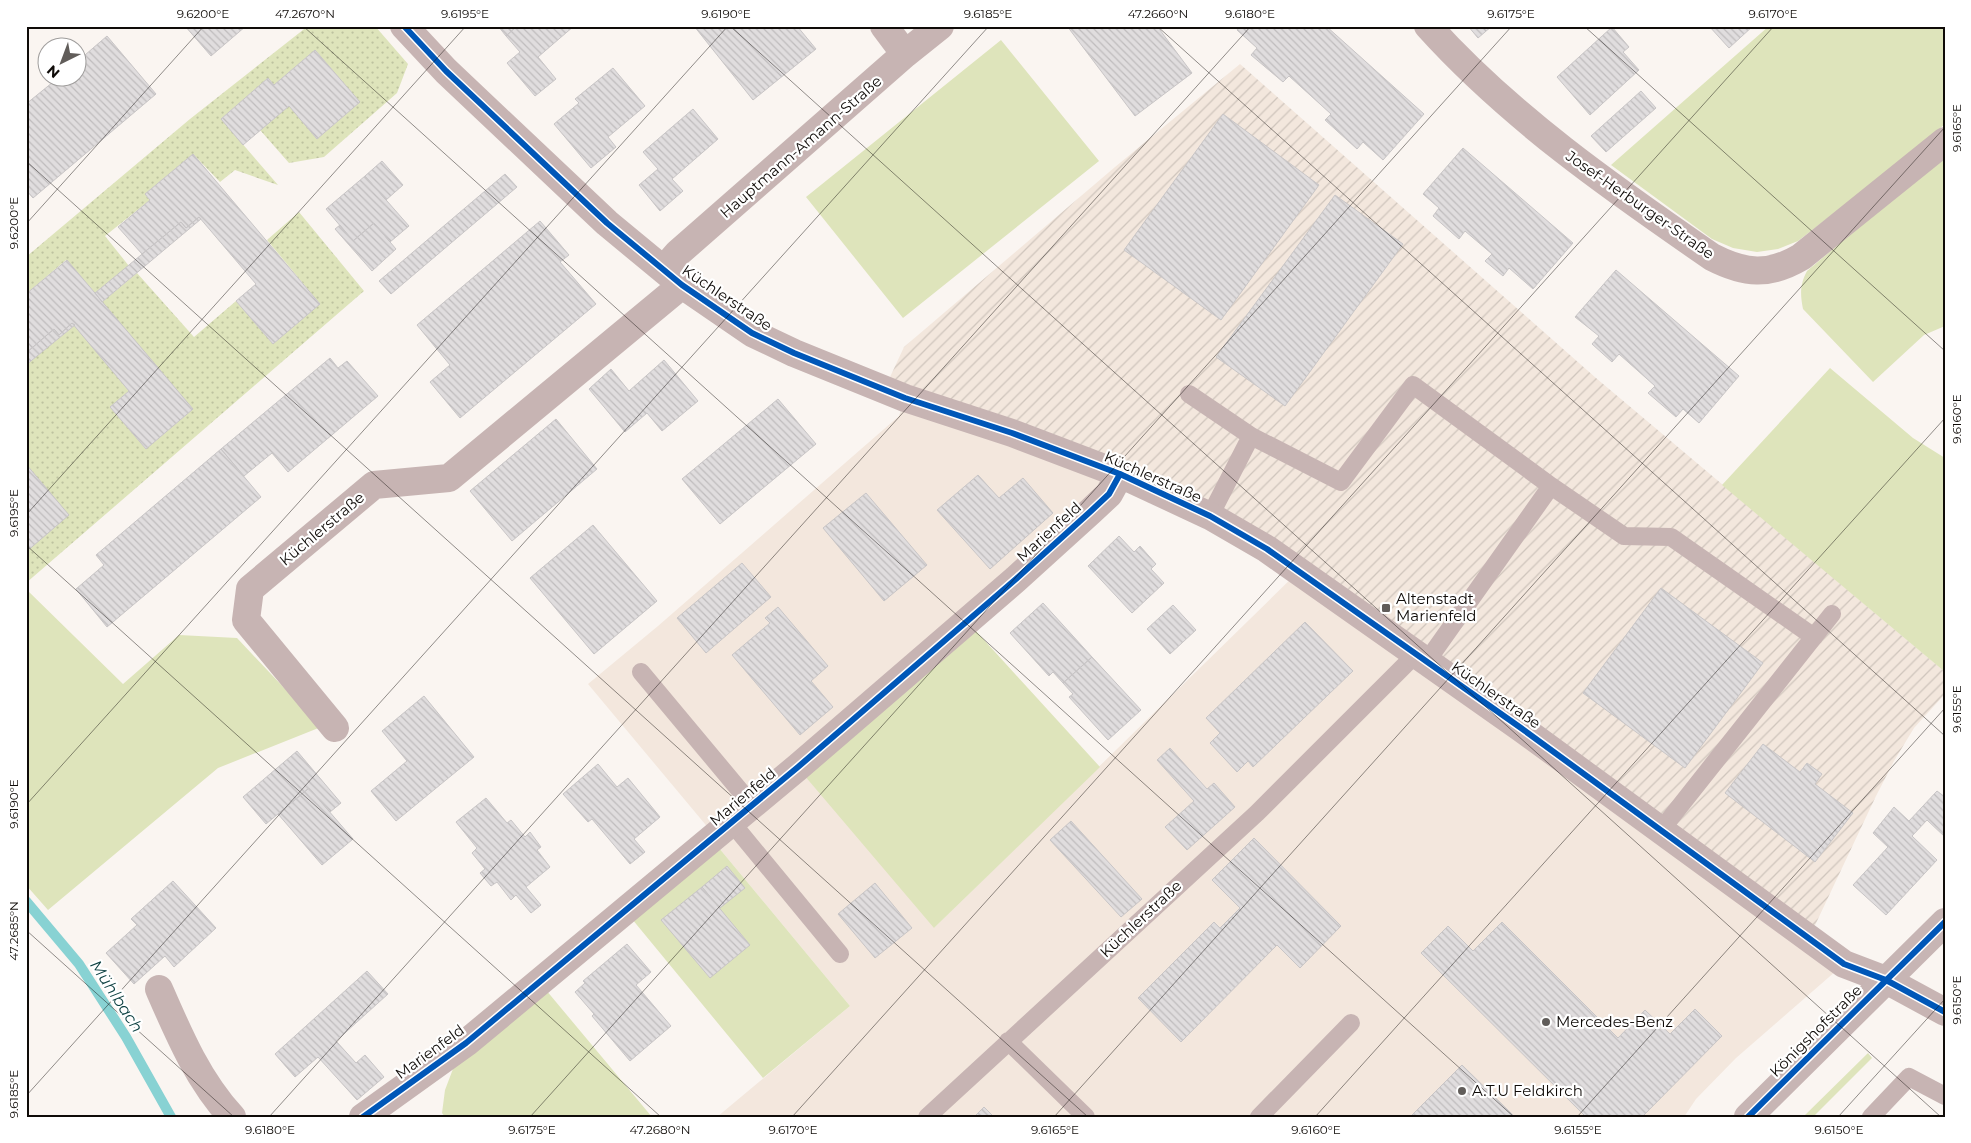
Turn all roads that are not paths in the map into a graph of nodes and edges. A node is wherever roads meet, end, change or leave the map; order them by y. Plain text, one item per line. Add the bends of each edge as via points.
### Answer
1 (404, 26) edge
2 (884, 26) edge
3 (940, 26) edge
4 (1428, 26) edge
5 (905, 54) junction
6 (1945, 140) edge
7 (673, 277) junction
8 (1189, 394) dead end
9 (1251, 436) junction
10 (1120, 474) junction
11 (1551, 486) junction
12 (1210, 516) junction
13 (1832, 614) dead end
14 (1814, 637) junction
15 (1421, 657) junction
16 (641, 672) dead end
17 (336, 728) dead end
18 (742, 814) junction
19 (1661, 830) junction
20 (1945, 922) edge
21 (840, 954) dead end
22 (1886, 980) junction
23 (159, 989) dead end
24 (1945, 1012) edge
25 (1352, 1023) dead end
26 (1008, 1041) junction
27 (1945, 1096) edge
28 (232, 1117) edge
29 (363, 1117) edge
30 (927, 1117) edge
31 (1086, 1117) edge
32 (1258, 1117) edge
33 (1748, 1117) edge
34 (1871, 1117) edge

1 - 7 street, Küchlerstraße via 525,147 607,223
2 - 5 street
3 - 5 street, Hauptmann-Amann-Straße
4 - 6 street, Josef-Herburger-Straße via 1548,139 1705,252 1744,270 1767,271 1785,267 1801,257
5 - 7 street, Hauptmann-Amann-Straße via 678,253
7 - 10 street, Küchlerstraße via 752,333 794,352 905,398 1012,433
7 - 17 street, Küchlerstraße via 449,478 374,485 250,589 246,620
8 - 9 lane
9 - 11 lane via 1341,482 1413,386
9 - 12 lane
10 - 12 street, Küchlerstraße
10 - 18 street, Marienfeld via 1109,494 1016,579
11 - 14 lane via 1624,536 1671,537
11 - 15 lane
12 - 15 street, Küchlerstraße via 1267,549
13 - 14 lane
14 - 19 lane
15 - 19 street, Küchlerstraße
15 - 26 lane, Küchlerstraße via 1267,804
16 - 18 lane
18 - 21 lane
18 - 29 street, Marienfeld via 466,1043
19 - 22 street, Küchlerstraße via 1844,964
20 - 22 main road, Königshofstraße
22 - 24 street, Küchlerstraße
22 - 33 main road, Königshofstraße
23 - 28 street via 198,1070
25 - 32 lane
26 - 30 lane, Küchlerstraße
26 - 31 lane
27 - 34 lane via 1909,1077

